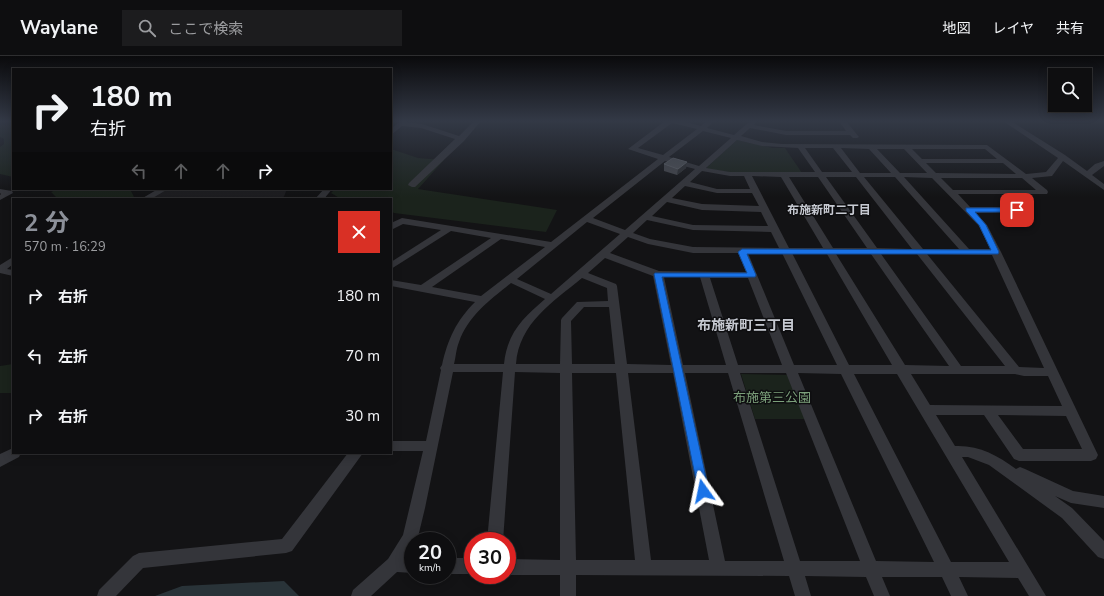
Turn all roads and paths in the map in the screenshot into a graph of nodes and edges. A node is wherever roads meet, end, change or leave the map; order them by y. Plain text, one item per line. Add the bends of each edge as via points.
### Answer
1 (454, 146) edge
2 (636, 146) edge
3 (679, 146) edge
4 (726, 146) edge
5 (800, 146) edge
6 (835, 146) edge
7 (867, 146) edge
8 (905, 146) edge
9 (921, 146) edge
10 (1045, 146) edge
11 (1062, 157) junction
12 (664, 158) junction
13 (919, 161) junction
14 (1005, 161) junction
15 (1104, 163) edge
16 (700, 169) junction
17 (747, 175) junction
18 (784, 175) junction
19 (821, 175) junction
20 (1088, 175) junction
21 (859, 176) junction
22 (897, 176) junction
23 (934, 176) junction
24 (1024, 176) junction
25 (683, 183) junction
26 (412, 185) dead end
27 (1104, 188) edge
28 (162, 190) edge
29 (327, 190) edge
30 (0, 191) edge
31 (755, 191) junction
32 (951, 192) junction
33 (1006, 192) junction
34 (0, 198) edge
35 (147, 198) edge
36 (320, 198) edge
37 (665, 199) junction
38 (764, 209) junction
39 (969, 210) junction
40 (645, 217) junction
41 (586, 219) junction
42 (392, 226) edge
43 (450, 228) junction
44 (775, 230) junction
45 (626, 234) junction
46 (500, 236) junction
47 (553, 245) junction
48 (786, 251) junction
49 (742, 252) junction
50 (831, 252) junction
51 (876, 252) junction
52 (922, 252) junction
53 (967, 252) junction
54 (996, 252) junction
55 (603, 254) junction
56 (12, 261) edge
57 (392, 265) edge
58 (0, 270) edge
59 (12, 273) edge
60 (581, 274) junction
61 (658, 274) junction
62 (704, 275) junction
63 (752, 275) junction
64 (509, 279) junction
65 (392, 284) edge
66 (423, 290) junction
67 (552, 298) junction
68 (483, 300) junction
69 (614, 304) junction
70 (446, 368) junction
71 (621, 368) junction
72 (677, 368) junction
73 (510, 369) junction
74 (565, 369) junction
75 (733, 369) junction
76 (790, 369) junction
77 (846, 369) junction
78 (902, 370) junction
79 (958, 370) junction
80 (1015, 370) junction
81 (1053, 372) junction
82 (926, 410) junction
83 (987, 410) junction
84 (1071, 411) junction
85 (392, 446) edge
86 (431, 446) junction
87 (952, 452) junction
88 (12, 454) edge
89 (355, 454) edge
90 (0, 461) edge
91 (994, 461) junction
92 (1104, 502) edge
93 (496, 532) edge
94 (1104, 552) edge
95 (394, 564) junction
96 (404, 565) edge
97 (516, 567) edge
98 (568, 567) junction
99 (644, 568) junction
100 (719, 568) junction
101 (795, 569) junction
102 (871, 570) junction
103 (947, 570) junction
104 (1022, 570) junction
105 (105, 596) edge
106 (359, 596) edge
107 (568, 596) edge
108 (803, 596) edge
109 (882, 596) edge
110 (960, 596) edge
111 (1038, 596) edge

1 - 26 street
2 - 12 street via 632,149
3 - 12 street
4 - 16 street
5 - 19 street
6 - 21 street
7 - 22 street
8 - 13 street
9 - 14 street via 987,147
10 - 11 street
11 - 20 street
11 - 24 street via 1049,174
12 - 16 street
12 - 41 street
13 - 14 street
13 - 23 street
14 - 24 street
15 - 20 street
16 - 17 street via 723,174
16 - 25 street
17 - 18 street
17 - 31 street
18 - 19 street
18 - 50 street
19 - 21 street
19 - 51 street
20 - 27 street
21 - 22 street
21 - 52 street
22 - 23 street
22 - 53 street
23 - 24 street
23 - 32 street
24 - 33 street via 1044,192
25 - 31 street via 717,190
25 - 37 street
28 - 35 street
29 - 36 street
30 - 34 street via 9,193
31 - 38 street
32 - 33 street
32 - 39 street
33 - 39 street via 1021,206 1017,210
37 - 38 street via 708,209
37 - 40 street
38 - 44 street
39 - 54 street via 983,225
40 - 44 street via 689,228
40 - 45 street
41 - 45 street
41 - 47 street
42 - 43 street via 402,221
43 - 46 street
43 - 57 street
44 - 48 street
45 - 49 street via 661,245 705,251
45 - 55 street
46 - 47 street
46 - 66 street
47 - 64 street
48 - 49 street
48 - 50 street
48 - 77 street
49 - 63 street
50 - 51 street
50 - 78 street
51 - 52 street
51 - 79 street
52 - 53 street
52 - 80 street
53 - 54 street
54 - 81 street
55 - 60 street
55 - 61 street
56 - 58 street
58 - 59 street
60 - 67 street
60 - 69 street via 612,286
61 - 62 street
61 - 72 street
62 - 63 street
62 - 75 street
63 - 76 street
64 - 67 street
64 - 68 street
65 - 66 street
66 - 68 street
67 - 73 street via 522,325 511,351
68 - 70 street via 462,324 453,342
69 - 71 street
69 - 74 street via 581,304 566,320
70 - 73 street
70 - 86 street
71 - 72 street
71 - 74 street
71 - 99 street
72 - 75 street
72 - 100 street
73 - 74 street
73 - 93 street
74 - 98 street
75 - 76 street
75 - 101 street
76 - 77 street
76 - 102 street
77 - 78 street
77 - 103 street
78 - 79 street
78 - 82 street
79 - 80 street
80 - 81 street
81 - 84 street
82 - 83 street
82 - 87 street
83 - 84 street
83 - 84 street via 1019,455 1091,455
85 - 86 street
86 - 95 street via 410,537
87 - 91 street via 969,451
87 - 104 street
88 - 90 street
89 - 105 street via 286,546 139,561
91 - 92 street via 1071,497
91 - 94 street via 1067,513
95 - 96 street
95 - 106 street
97 - 98 street
98 - 99 street
98 - 107 street
99 - 100 street
100 - 101 street
101 - 102 street
101 - 108 street
102 - 103 street
102 - 109 street
103 - 104 street
103 - 110 street
104 - 111 street

